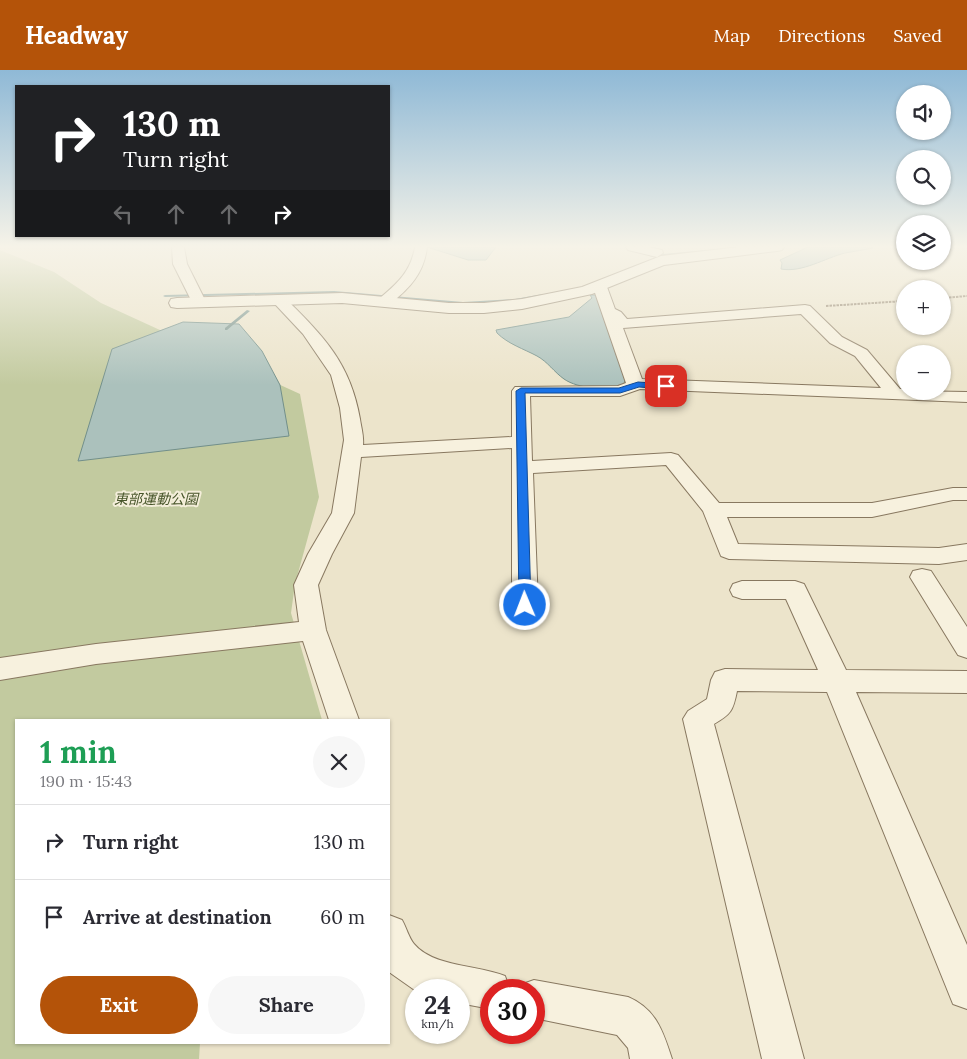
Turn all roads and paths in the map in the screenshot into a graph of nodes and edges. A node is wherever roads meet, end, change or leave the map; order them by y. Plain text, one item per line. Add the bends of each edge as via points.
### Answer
1 (194, 293) edge
2 (393, 293) edge
3 (571, 293) edge
4 (602, 293) edge
5 (967, 296) edge
6 (951, 297) edge
7 (278, 299) junction
8 (385, 301) junction
9 (198, 302) junction
10 (896, 302) edge
11 (177, 303) dead end
12 (805, 309) junction
13 (608, 311) junction
14 (638, 384) junction
15 (896, 394) joint
16 (951, 396) edge
17 (967, 397) edge
18 (522, 442) junction
19 (352, 452) junction
20 (522, 468) junction
21 (967, 494) edge
22 (713, 510) junction
23 (967, 552) edge
24 (922, 577) dead end
25 (742, 590) dead end
26 (525, 605) dead end
27 (313, 630) junction
28 (967, 648) edge
29 (0, 669) edge
30 (837, 682) junction
31 (967, 682) edge
32 (344, 719) edge
33 (390, 935) edge
34 (480, 988) edge
35 (967, 990) edge
36 (545, 1001) edge
37 (651, 1059) edge
38 (783, 1059) edge

1 - 9 street
2 - 8 street
3 - 8 street via 484,308
4 - 13 street
5 - 6 path
7 - 8 street
7 - 9 street
7 - 19 street via 309,331 340,375 354,440
9 - 11 street
10 - 12 path
12 - 13 street via 623,324
12 - 15 street via 836,340 861,353
13 - 14 street via 634,382
14 - 15 street
14 - 18 street via 620,391 521,391
16 - 17 street
18 - 19 street
18 - 20 street
19 - 27 street via 343,513 306,586
20 - 22 street via 671,459
20 - 26 street
21 - 22 street via 872,510
22 - 23 street via 729,551 939,556
24 - 28 street
25 - 30 street via 795,590
27 - 29 street via 96,654
27 - 32 street
30 - 31 street
30 - 35 street
30 - 38 street via 725,680 720,706 698,719
33 - 34 street via 401,958 432,979
36 - 37 street via 628,1017 645,1038

